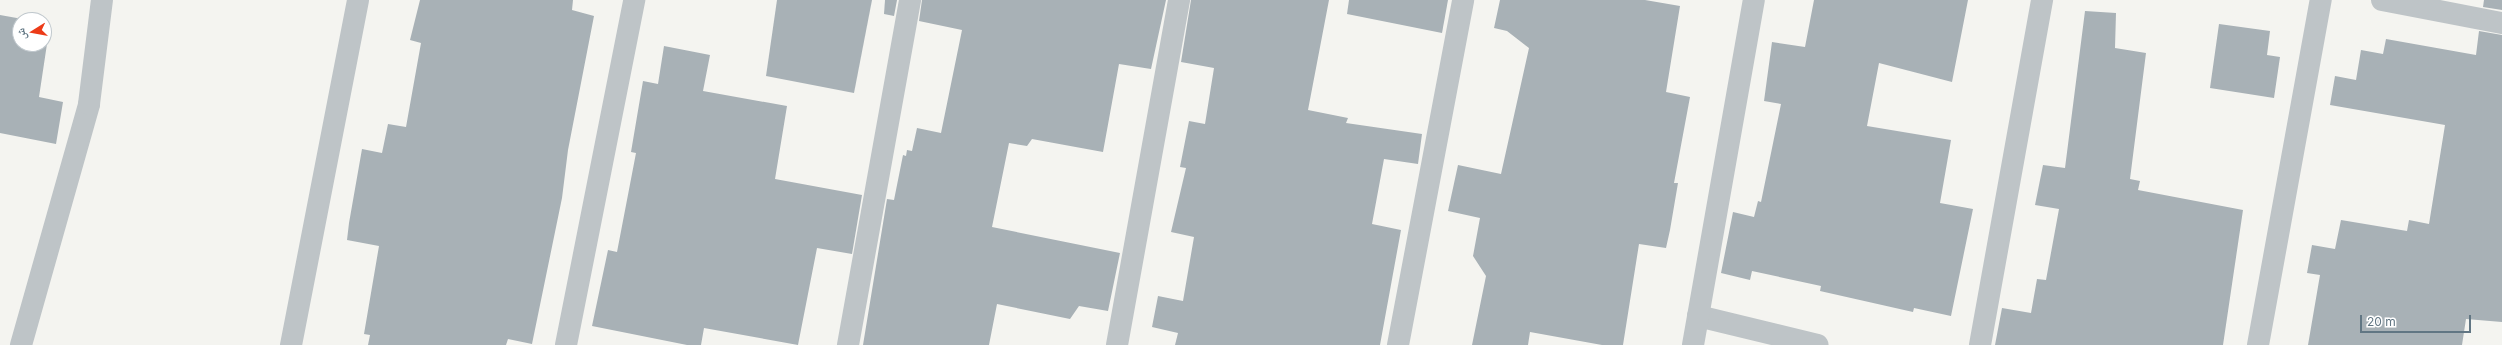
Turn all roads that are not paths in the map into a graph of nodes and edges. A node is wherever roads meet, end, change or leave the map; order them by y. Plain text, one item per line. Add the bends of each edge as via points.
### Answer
1 (102, 0) edge
2 (358, 0) edge
3 (634, 0) edge
4 (910, 0) edge
5 (1179, 0) edge
6 (1463, 0) edge
7 (1754, 0) edge
8 (2042, 0) edge
9 (2321, 0) edge
10 (2382, 0) edge
11 (2502, 22) edge
12 (1698, 316) junction
13 (21, 345) edge
14 (291, 345) edge
15 (566, 345) edge
16 (848, 345) edge
17 (1116, 345) edge
18 (1398, 345) edge
19 (1693, 345) edge
20 (1818, 345) edge
21 (1980, 345) edge
22 (2258, 345) edge

1 - 13 street via 89,104
2 - 14 street
3 - 15 street
4 - 16 street
5 - 17 street
6 - 18 street
7 - 12 street
8 - 21 street
9 - 22 street
10 - 11 street
12 - 19 street
12 - 20 street

